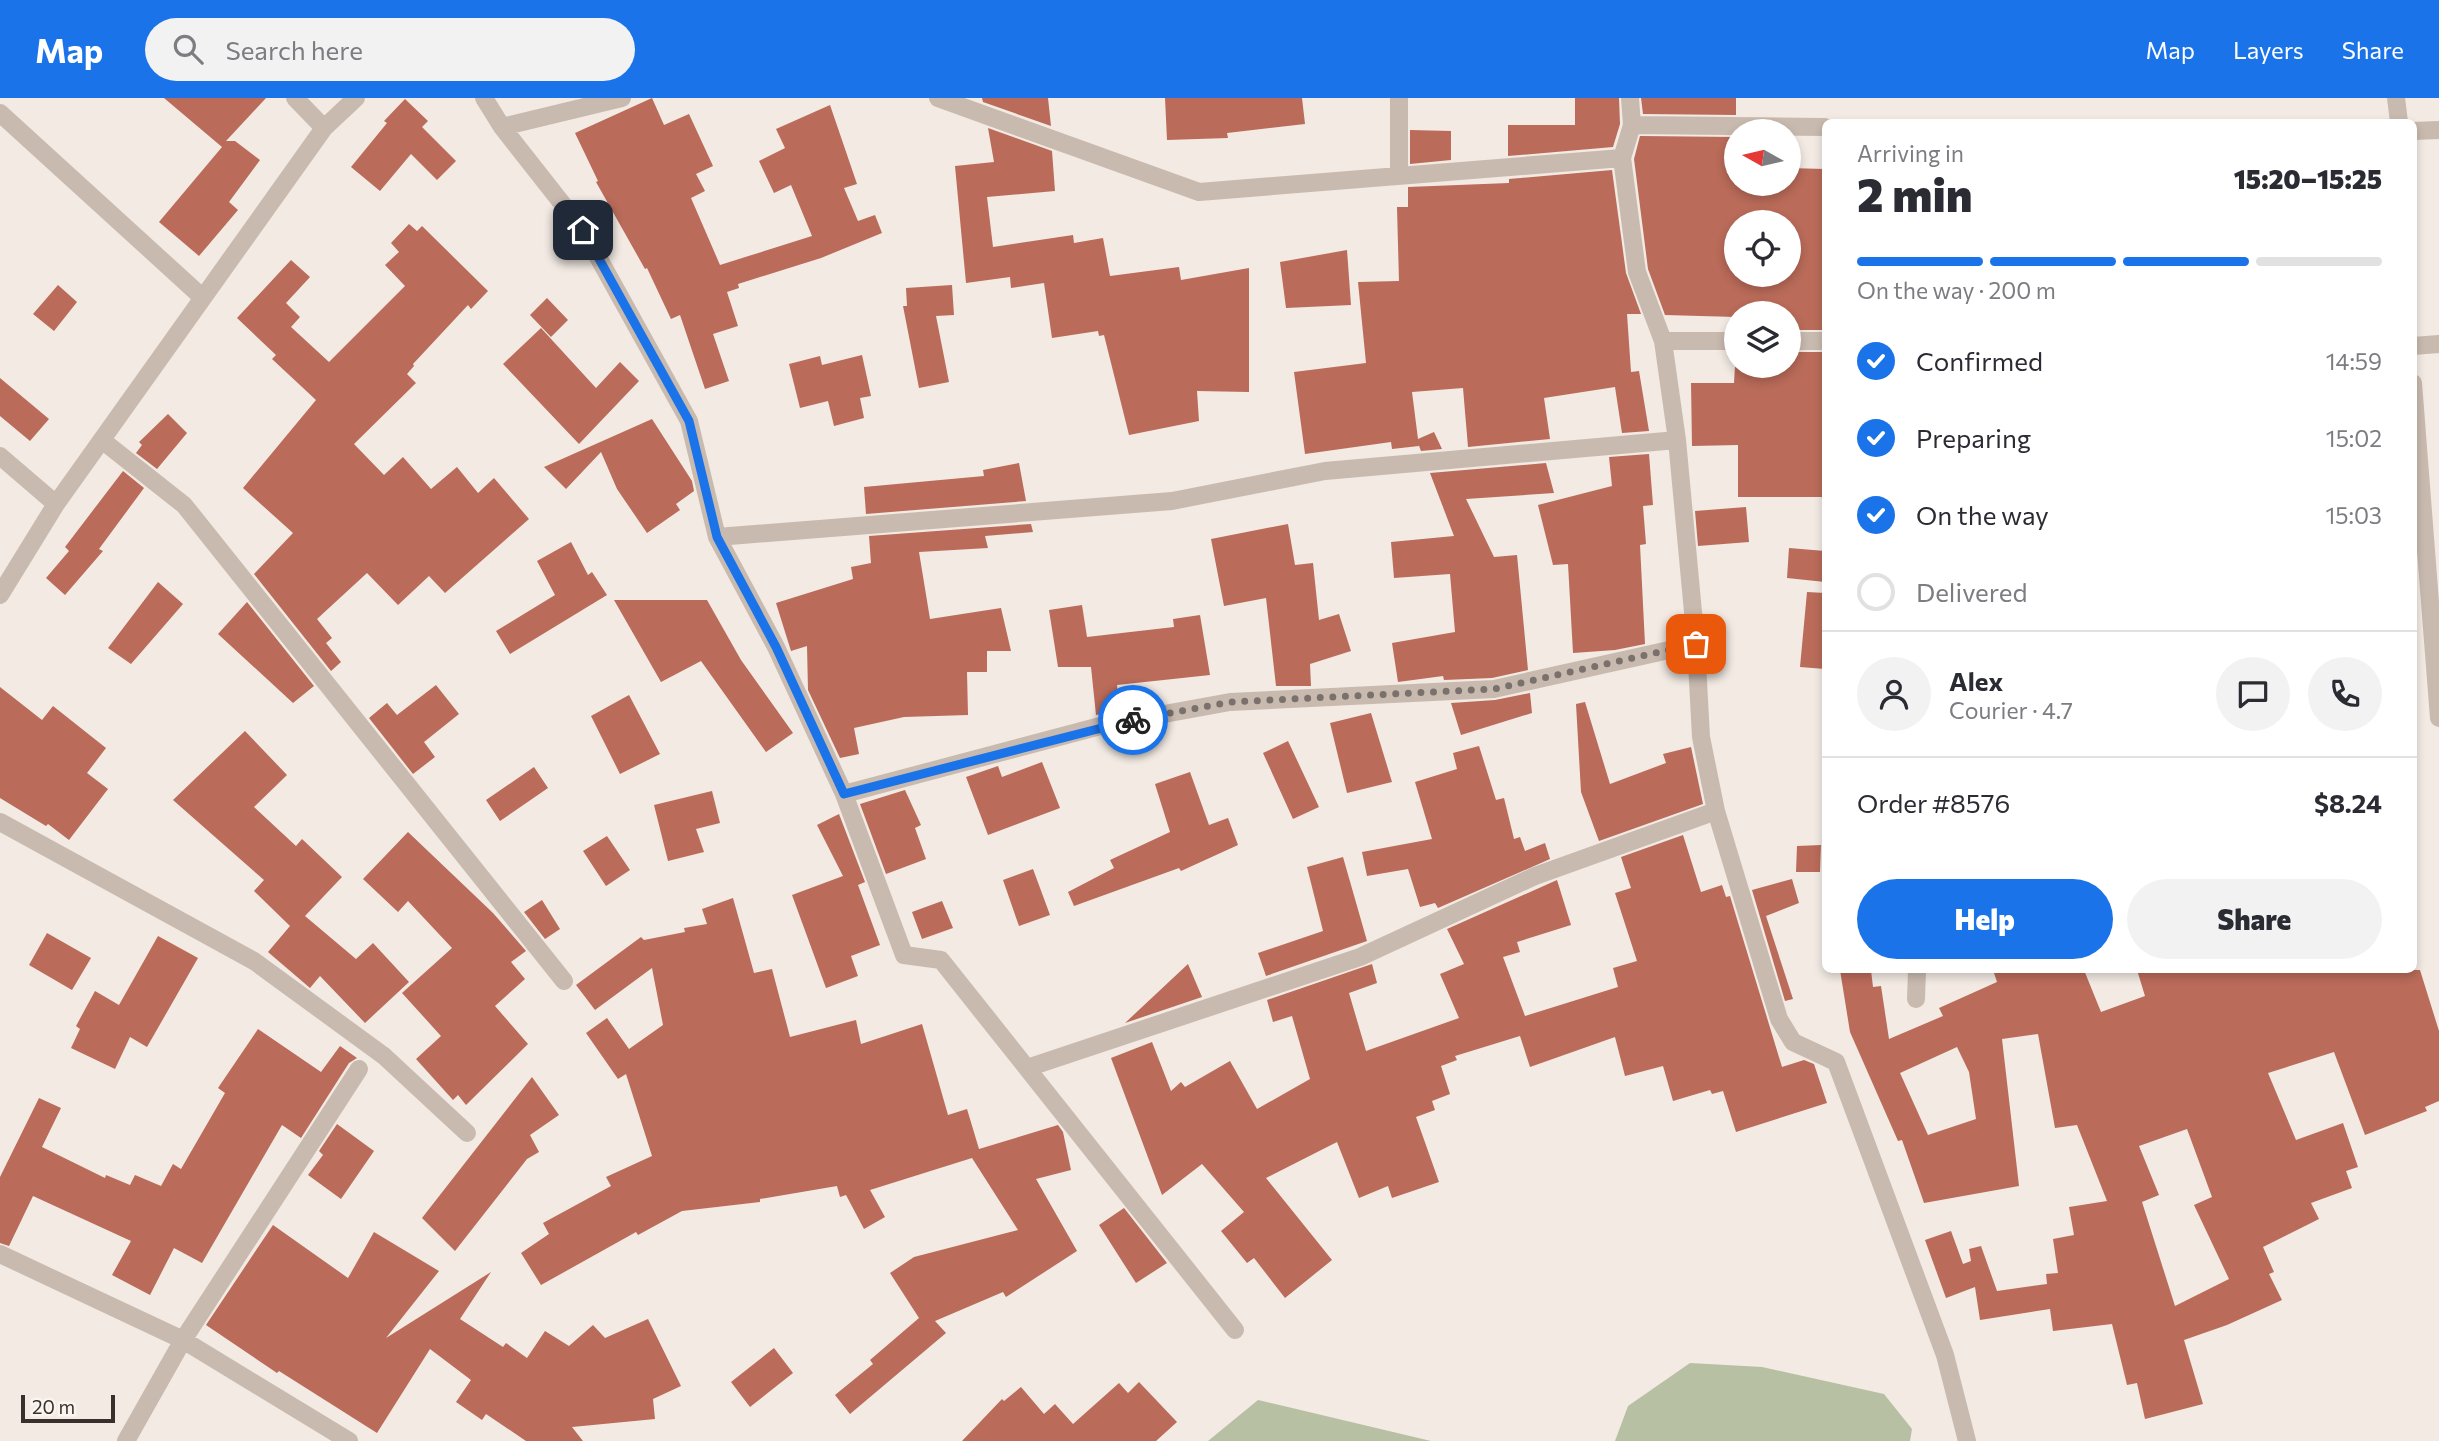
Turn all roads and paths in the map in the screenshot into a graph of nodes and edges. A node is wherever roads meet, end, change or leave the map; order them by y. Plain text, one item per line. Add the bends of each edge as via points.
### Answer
1 (295, 98) edge
2 (356, 98) edge
3 (484, 98) edge
4 (622, 98) edge
5 (938, 98) edge
6 (1399, 98) edge
7 (1630, 98) edge
8 (2396, 98) edge
9 (0, 113) edge
10 (2399, 119) edge
11 (1632, 125) junction
12 (502, 127) junction
13 (1822, 127) edge
14 (324, 128) junction
15 (2439, 130) edge
16 (2417, 131) edge
17 (1622, 158) junction
18 (1399, 176) junction
19 (203, 298) junction
20 (1664, 341) junction
21 (1724, 341) edge
22 (1801, 341) edge
23 (1822, 341) edge
24 (2439, 344) edge
25 (2417, 346) edge
26 (2417, 435) edge
27 (1677, 440) junction
28 (103, 441) junction
29 (0, 456) edge
30 (56, 505) junction
31 (717, 537) junction
32 (0, 595) edge
33 (1696, 644) junction
34 (2439, 718) edge
35 (844, 794) junction
36 (1716, 811) junction
37 (0, 822) edge
38 (1917, 973) edge
39 (564, 981) dead end
40 (1916, 999) dead end
41 (1027, 1068) junction
42 (359, 1069) dead end
43 (467, 1133) dead end
44 (0, 1254) edge
45 (1234, 1330) dead end
46 (183, 1340) junction
47 (126, 1441) edge
48 (349, 1441) edge
49 (1967, 1441) edge

1 - 14 street
2 - 14 street
3 - 12 street
4 - 12 street
5 - 18 street via 1199,192
6 - 18 street
7 - 11 street
8 - 10 street
9 - 19 street
11 - 13 street
11 - 17 street
12 - 31 street via 583,230 689,421
14 - 19 street
15 - 16 street
17 - 18 street
17 - 20 street via 1637,272
19 - 28 street
20 - 21 street
20 - 27 street
22 - 23 street
24 - 25 street
26 - 34 street
27 - 31 street via 1325,471 1172,501
27 - 33 street
28 - 30 street
28 - 39 street via 184,505
29 - 30 street
30 - 32 street
31 - 35 street via 776,647
33 - 35 street via 1494,689 1230,702 1104,726
33 - 36 street via 1701,737
35 - 41 street via 904,955 941,960
36 - 41 street via 1535,876 1360,957
36 - 49 street via 1779,1019 1793,1042 1836,1062 1945,1355
37 - 43 street via 254,961 384,1056
38 - 40 street
41 - 45 street
42 - 46 street
44 - 46 street
46 - 47 street
46 - 48 street

